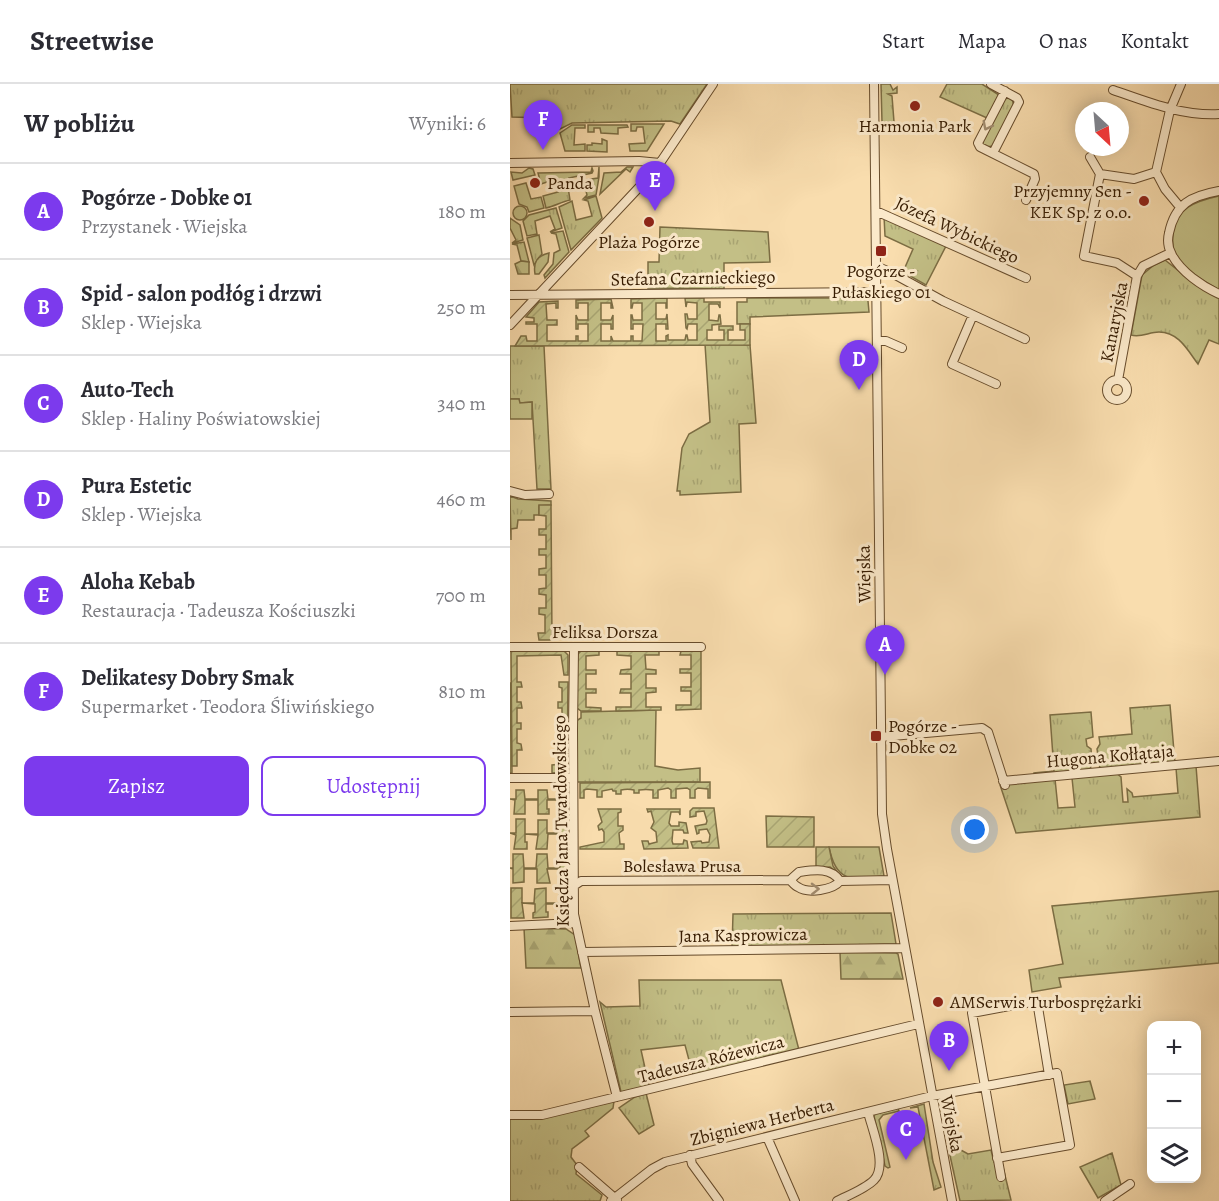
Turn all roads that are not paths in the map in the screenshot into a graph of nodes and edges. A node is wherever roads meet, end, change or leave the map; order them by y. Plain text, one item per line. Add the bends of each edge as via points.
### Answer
1 (713, 84) edge
2 (874, 84) edge
3 (991, 84) edge
4 (1181, 84) edge
5 (1113, 90) dead end
6 (1005, 91) junction
7 (1170, 110) junction
8 (1219, 114) edge
9 (993, 153) junction
10 (1090, 157) dead end
11 (510, 163) edge
12 (660, 163) junction
13 (1156, 172) junction
14 (1100, 174) junction
15 (1219, 191) edge
16 (1026, 200) dead end
17 (1179, 207) junction
18 (876, 211) junction
19 (1170, 253) junction
20 (876, 266) junction
21 (1137, 276) junction
22 (1026, 278) dead end
23 (877, 292) junction
24 (1219, 294) edge
25 (510, 295) edge
26 (536, 296) junction
27 (973, 315) junction
28 (510, 325) edge
29 (1025, 339) dead end
30 (877, 341) junction
31 (902, 348) dead end
32 (1118, 380) dead end
33 (996, 384) dead end
34 (510, 491) edge
35 (549, 494) dead end
36 (701, 646) dead end
37 (510, 647) edge
38 (574, 648) junction
39 (881, 737) junction
40 (1219, 761) edge
41 (510, 778) edge
42 (573, 778) junction
43 (790, 880) junction
44 (840, 880) junction
45 (892, 880) junction
46 (575, 885) junction
47 (576, 923) junction
48 (510, 926) edge
49 (905, 948) junction
50 (582, 952) junction
51 (595, 1011) junction
52 (510, 1012) edge
53 (918, 1024) junction
54 (1049, 1075) junction
55 (985, 1087) junction
56 (932, 1096) junction
57 (617, 1097) junction
58 (868, 1112) junction
59 (510, 1115) edge
60 (767, 1137) junction
61 (690, 1155) junction
62 (997, 1158) junction
63 (579, 1167) dead end
64 (1001, 1177) dead end
65 (1130, 1184) dead end
66 (614, 1200) edge
67 (719, 1201) edge
68 (795, 1201) edge
69 (837, 1201) edge
70 (952, 1201) edge
71 (1105, 1201) edge

1 - 12 street
2 - 18 street, Wiejska
3 - 6 street
4 - 7 street
5 - 7 street
6 - 9 street via 1019,102
6 -> 9 street via 978,143
7 - 8 street
7 - 13 street
9 - 16 street via 1034,174
10 - 14 street
11 - 12 street
12 - 26 street
13 - 14 street via 1134,179
13 - 17 street
14 - 21 street via 1084,256 1118,263
15 - 17 street
17 - 19 street via 1168,237
18 - 20 street, Wiejska
18 - 22 street, Józefa Wybickiego
19 - 21 street, Kanaryjska via 1143,266
19 - 24 street via 1183,270
20 - 23 street, Wiejska
20 - 27 street
21 - 32 street, Kanaryjska
23 - 26 street, Stefana Czarnieckiego
23 - 30 street, Wiejska
25 - 26 street, Stefana Czarnieckiego
26 - 28 street
27 - 29 street
27 - 33 street via 952,364
30 - 31 street
30 - 39 street, Wiejska via 876,645
34 - 35 street
36 - 38 street, Feliksa Dorsza
37 - 38 street, Feliksa Dorsza
38 - 42 street, Księdza Jana Twardowskiego
39 - 40 street, Hugona Kołłątaja via 982,728 988,732 1004,784
39 - 45 street, Wiejska via 882,814
41 - 42 street
42 - 46 street, Księdza Jana Twardowskiego
43 -> 44 street, Bolesława Prusa via 805,889 830,888
43 - 44 street, Bolesława Prusa via 800,872 826,871
43 - 46 street, Bolesława Prusa via 582,881
44 - 45 street, Bolesława Prusa
45 - 49 street, Wiejska
46 - 47 street, Księdza Jana Twardowskiego
47 - 48 street
47 - 50 street, Księdza Jana Twardowskiego
49 - 50 street, Jana Kasprowicza
49 - 53 street, Wiejska
50 - 51 street, Księdza Jana Twardowskiego
51 - 52 street
51 - 57 street, Księdza Jana Twardowskiego
53 - 56 street, Wiejska
53 - 57 street, Tadeusza Różewicza
54 - 55 street, Zbigniewa Herberta
54 - 55 street via 1037,1001 972,1012
54 - 62 street via 1057,1073 1070,1145
55 - 56 street, Zbigniewa Herberta
55 - 62 street
56 - 58 street, Zbigniewa Herberta
56 - 70 street, Wiejska
57 - 59 street, Tadeusza Różewicza via 542,1115
58 - 60 street, Zbigniewa Herberta
58 - 69 street via 880,1160 879,1173 869,1184
60 - 61 street, Zbigniewa Herberta
60 - 68 street
61 - 66 street, Zbigniewa Herberta via 658,1165
61 - 67 street via 692,1164
62 - 64 street
63 - 66 street
65 - 71 street

